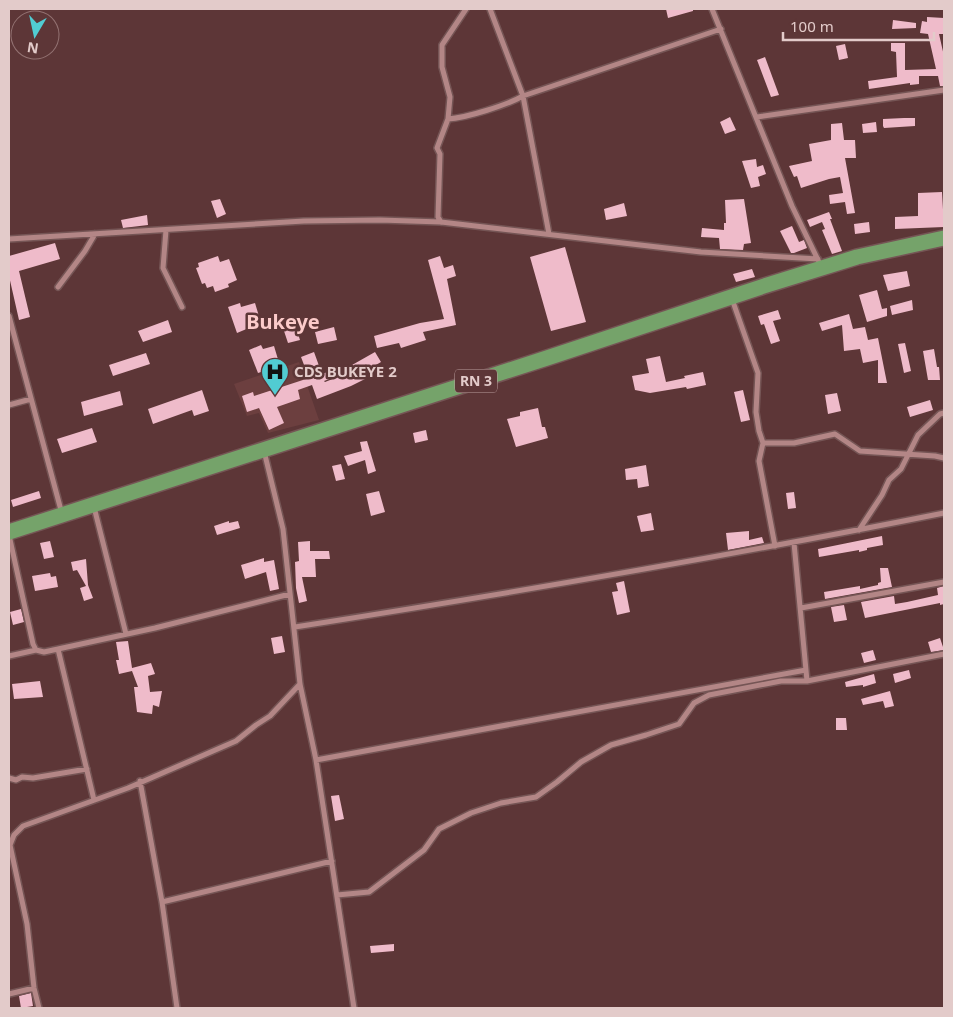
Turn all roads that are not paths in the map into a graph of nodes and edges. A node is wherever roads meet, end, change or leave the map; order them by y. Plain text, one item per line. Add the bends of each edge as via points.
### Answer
1 (466, 9) edge
2 (490, 9) edge
3 (712, 9) edge
4 (721, 28) junction
5 (944, 90) edge
6 (523, 96) junction
7 (757, 117) junction
8 (448, 119) junction
9 (441, 222) junction
10 (166, 230) junction
11 (95, 234) junction
12 (549, 234) junction
13 (944, 238) edge
14 (9, 239) edge
15 (819, 264) junction
16 (58, 287) dead end
17 (732, 298) junction
18 (182, 307) dead end
19 (9, 316) edge
20 (31, 399) junction
21 (9, 405) edge
22 (944, 413) edge
23 (763, 443) junction
24 (264, 449) junction
25 (908, 454) junction
26 (944, 458) edge
27 (94, 504) junction
28 (944, 513) edge
29 (62, 514) junction
30 (859, 530) junction
31 (9, 534) edge
32 (794, 543) junction
33 (776, 546) junction
34 (944, 582) edge
35 (290, 594) junction
36 (801, 608) junction
37 (295, 627) junction
38 (126, 634) junction
39 (36, 650) junction
40 (58, 650) junction
41 (944, 654) edge
42 (9, 656) edge
43 (806, 670) junction
44 (807, 681) junction
45 (300, 684) junction
46 (316, 760) junction
47 (87, 769) junction
48 (9, 778) edge
49 (140, 782) junction
50 (94, 800) junction
51 (332, 861) junction
52 (337, 895) junction
53 (162, 902) junction
54 (34, 988) junction
55 (9, 994) edge
56 (39, 1008) edge
57 (177, 1008) edge
58 (354, 1008) edge

1 - 8 street via 442,45 442,67 449,90
2 - 6 street
3 - 4 street
4 - 6 street
4 - 7 street
5 - 7 street
6 - 8 street via 458,119
6 - 12 street
7 - 15 street
8 - 9 street via 437,148 440,154 438,218
9 - 10 street via 304,221
9 - 12 street
10 - 11 street
10 - 18 street via 163,268
11 - 14 street
11 - 16 street
12 - 15 street
13 - 15 highway, RN 3
15 - 17 highway, RN 3
17 - 23 street via 758,374 756,412
17 - 24 highway, RN 3
19 - 20 street
20 - 21 street
20 - 29 street
22 - 25 street via 918,434
23 - 25 street via 794,443 835,434 860,451
23 - 33 street via 759,460
24 - 27 highway, RN 3
24 - 35 street via 283,529
25 - 26 street
25 - 30 street
27 - 29 highway, RN 3
27 - 38 street
28 - 30 street
29 - 31 highway, RN 3
30 - 32 street
31 - 39 street
32 - 33 street
32 - 36 street
33 - 37 street via 512,593
34 - 36 street
35 - 37 street
35 - 38 street
36 - 43 street
37 - 45 street
38 - 40 street
39 - 40 street
39 - 42 street
40 - 47 street
41 - 44 street
43 - 44 street
43 - 46 street
44 - 52 street via 781,681 710,695 694,704 679,724 611,745 581,762 536,796 471,813 439,829 424,850 370,892
45 - 46 street
45 - 49 street via 270,716 236,741
46 - 51 street
47 - 48 street via 16,780
47 - 50 street
49 - 50 street
49 - 53 street
50 - 54 street via 23,826 14,834 10,845 27,924
51 - 52 street
51 - 53 street
52 - 58 street
53 - 57 street
54 - 55 street
54 - 56 street

